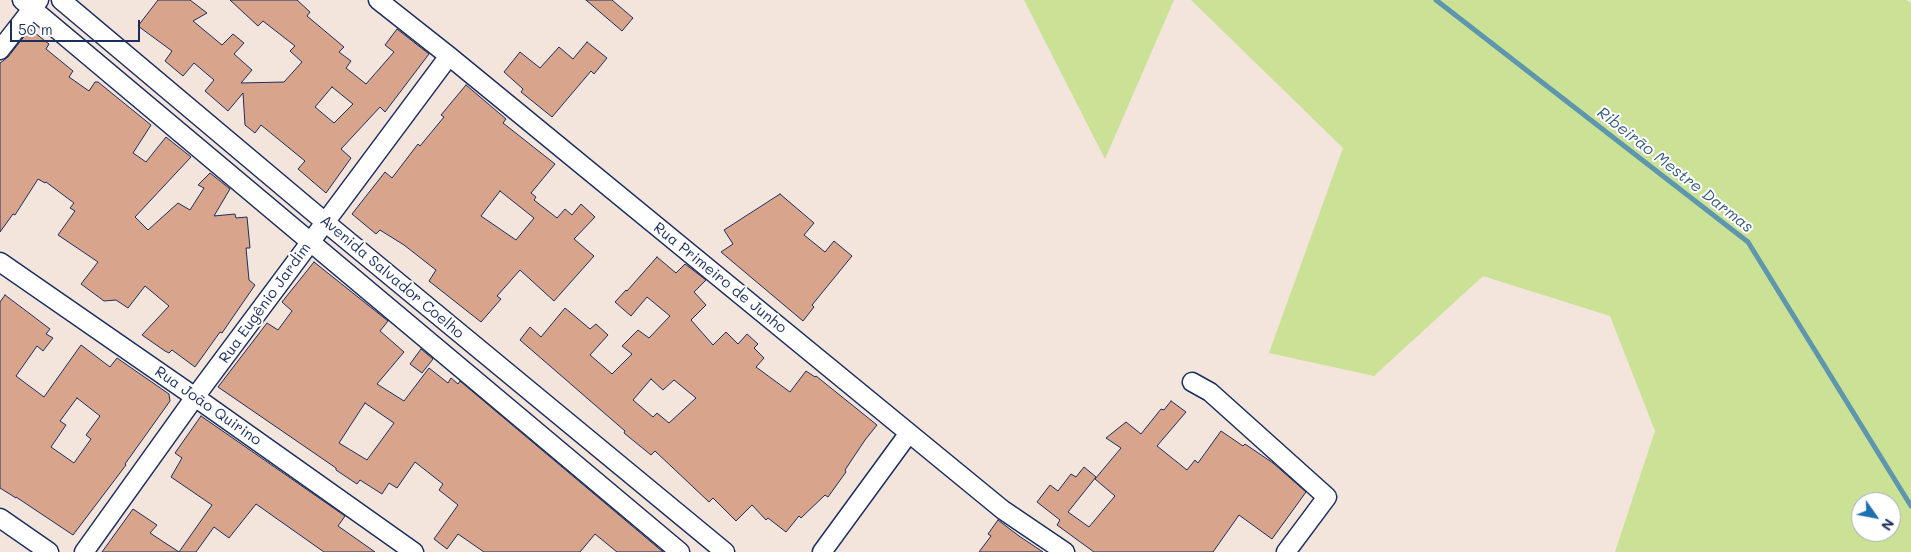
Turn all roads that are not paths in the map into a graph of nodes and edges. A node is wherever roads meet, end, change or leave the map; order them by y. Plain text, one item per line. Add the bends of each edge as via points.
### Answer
1 (60, 0) edge
2 (378, 0) edge
3 (31, 3) edge
4 (0, 50) edge
5 (449, 56) junction
6 (325, 222) junction
7 (311, 241) junction
8 (0, 262) edge
9 (1192, 382) dead end
10 (195, 397) junction
11 (909, 433) junction
12 (0, 518) edge
13 (49, 552) edge
14 (84, 552) edge
15 (414, 552) edge
16 (680, 552) edge
17 (725, 552) edge
18 (822, 552) edge
19 (1065, 552) edge
20 (1286, 552) edge

1 - 6 street, Avenida Salvador Coelho
2 - 5 street, Rua Primeiro de Junho
3 - 4 street
3 - 7 street, Avenida Salvador Coelho
5 - 6 street, Rua Eugênio Jardim
5 - 11 street, Rua Primeiro de Junho
6 - 7 street, Rua Eugênio Jardim
6 - 17 street, Avenida Salvador Coelho
7 - 10 street, Rua Eugênio Jardim
7 - 16 street, Avenida Salvador Coelho
8 - 10 street, Rua João Quirino
9 - 20 street via 1210,392 1327,497
10 - 14 street, Rua Eugênio Jardim
10 - 15 street, Rua João Quirino
11 - 18 street
11 - 19 street, Rua Primeiro de Junho via 1003,510
12 - 13 street

